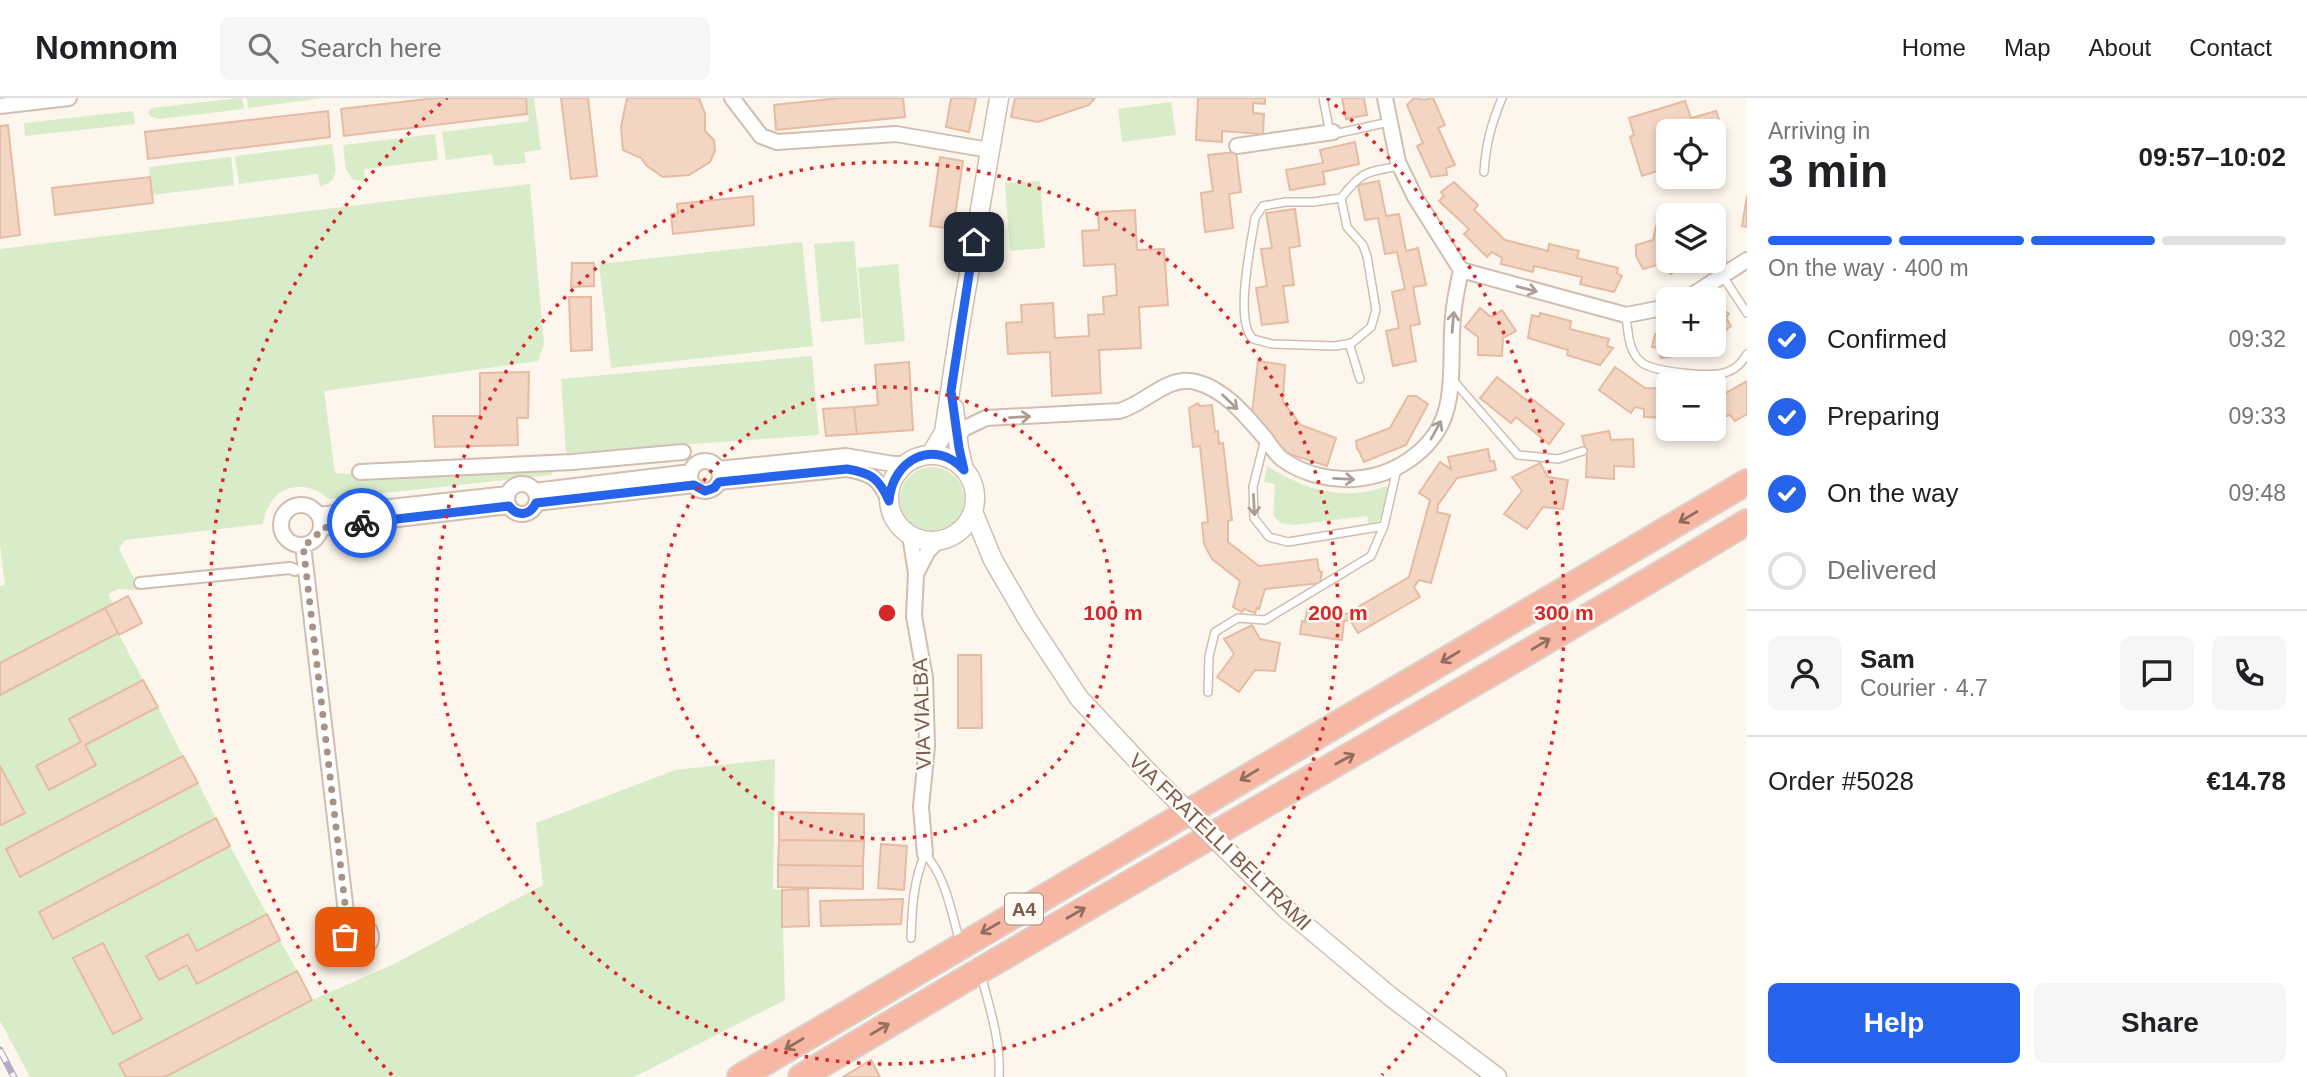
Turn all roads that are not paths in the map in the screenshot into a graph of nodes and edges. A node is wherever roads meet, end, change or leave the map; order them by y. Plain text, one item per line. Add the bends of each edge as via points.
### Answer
1 (69, 98) edge
2 (732, 98) edge
3 (999, 98) edge
4 (1323, 98) edge
5 (1385, 98) edge
6 (1502, 98) edge
7 (0, 106) edge
8 (1390, 122) junction
9 (1332, 132) junction
10 (1237, 146) dead end
11 (989, 150) junction
12 (1400, 166) junction
13 (1484, 172) dead end
14 (1341, 198) junction
15 (1747, 260) edge
16 (1461, 270) junction
17 (1722, 275) junction
18 (1704, 287) edge
19 (1656, 309) edge
20 (1747, 313) edge
21 (1626, 315) junction
22 (1349, 343) junction
23 (1747, 354) edge
24 (1450, 376) junction
25 (1360, 379) dead end
26 (951, 391) junction
27 (957, 436) junction
28 (1265, 439) junction
29 (1583, 451) dead end
30 (683, 452) dead end
31 (931, 454) junction
32 (572, 462) junction
33 (905, 464) junction
34 (1397, 469) junction
35 (964, 470) junction
36 (360, 472) dead end
37 (719, 476) junction
38 (692, 479) junction
39 (1747, 482) edge
40 (574, 486) junction
41 (535, 497) junction
42 (508, 500) junction
43 (889, 501) junction
44 (974, 514) junction
45 (320, 522) junction
46 (1747, 522) edge
47 (1384, 526) junction
48 (910, 535) junction
49 (945, 538) junction
50 (303, 545) junction
51 (993, 560) junction
52 (295, 570) dead end
53 (916, 573) junction
54 (140, 583) dead end
55 (1208, 692) dead end
56 (925, 855) junction
57 (351, 927) dead end
58 (911, 938) dead end
59 (961, 946) junction
60 (979, 969) junction
61 (740, 1077) edge
62 (801, 1077) edge
63 (999, 1077) edge
64 (1497, 1077) edge

1 - 7 street
2 - 11 street via 761,136 777,142 897,134
3 - 11 street
4 - 9 lane
5 - 8 street
6 - 13 lane via 1489,128
8 - 9 lane
8 - 12 street
9 - 10 street
11 - 26 street
12 - 14 lane via 1355,179
12 - 16 street
14 - 22 lane via 1347,227 1365,250 1376,310 1371,327
14 - 22 lane via 1263,206 1255,218 1244,317 1250,335 1266,343
15 - 17 street
16 -> 21 street
24 -> 16 street
17 - 18 street
17 - 20 lane
19 - 21 street
21 - 23 lane via 1634,355 1654,368 1726,373 1738,367
22 - 25 lane
24 - 29 lane via 1518,455 1558,459
34 -> 24 street via 1439,428
26 - 27 street
26 - 31 street via 944,436
27 -> 28 street via 986,418 1131,408 1177,381 1195,381 1226,396
27 - 35 street
28 -> 34 street via 1279,457 1320,476 1346,481
28 -> 47 lane via 1253,487 1254,518 1269,537 1289,542
30 - 32 street
31 - 33 street
31 - 35 street via 946,457
32 - 36 street
32 - 40 street
33 - 37 street via 846,456
33 - 43 street via 895,475
34 - 47 lane
35 - 44 street via 974,487
37 - 38 street via 714,488 705,491
37 - 38 street via 712,463 703,462 695,466
37 - 43 street via 847,469 866,472
38 - 40 street
38 - 41 street
39 -> 59 highway, A4
40 - 41 street
41 - 42 street via 529,486 520,484
41 - 42 street via 526,513 516,513
42 - 45 street
43 - 48 street via 899,527
44 - 49 street via 964,527
44 - 51 street, VIA FRATELLI BELTRAMI
45 - 50 street via 314,540
45 - 50 street via 313,509 302,505 283,516 283,534
60 -> 46 highway, A4 via 1406,725
47 - 55 lane via 1371,556 1265,620 1238,618 1215,632
48 - 49 street via 923,540
48 - 53 street, VIA VIALBA
49 - 51 street, VIA FRATELLI BELTRAMI via 973,542
49 - 53 street via 928,551
50 - 57 street
51 - 64 street, VIA FRATELLI BELTRAMI, bridge via 1079,698 1146,770 1286,909
52 - 54 street
53 - 56 street, VIA VIALBA via 914,616 925,678 927,746 921,807
56 - 58 lane via 913,890
56 - 59 lane via 944,888
59 -> 61 highway, A4
62 -> 60 highway, A4
60 - 63 lane via 994,1023

